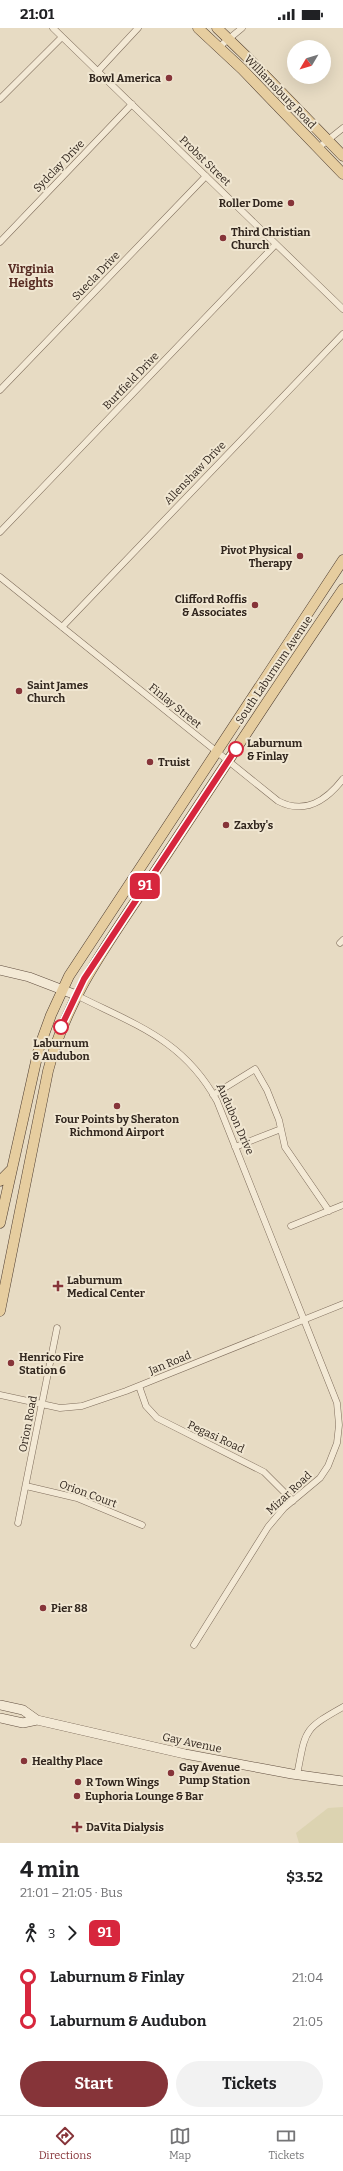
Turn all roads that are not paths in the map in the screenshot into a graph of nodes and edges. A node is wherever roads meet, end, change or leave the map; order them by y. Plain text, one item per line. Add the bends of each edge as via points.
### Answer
1 (53, 28) edge
2 (138, 28) edge
3 (198, 28) edge
4 (217, 28) edge
5 (242, 28) edge
6 (62, 37) junction
7 (229, 39) junction
8 (219, 47) junction
9 (98, 71) junction
10 (0, 99) edge
11 (132, 104) junction
12 (343, 128) edge
13 (328, 140) junction
14 (318, 148) junction
15 (343, 156) edge
16 (343, 174) edge
17 (206, 176) junction
18 (0, 242) edge
19 (276, 244) junction
20 (343, 309) edge
21 (343, 334) edge
22 (0, 390) edge
23 (0, 532) edge
24 (343, 560) edge
25 (0, 577) edge
26 (343, 589) edge
27 (62, 627) junction
28 (215, 752) junction
29 (227, 762) junction
30 (343, 779) edge
31 (0, 970) edge
32 (62, 990) junction
33 (76, 995) junction
34 (213, 1095) junction
35 (281, 1129) junction
36 (235, 1146) junction
37 (12, 1168) junction
38 (0, 1181) edge
39 (343, 1205) edge
40 (329, 1211) junction
41 (0, 1219) edge
42 (291, 1226) dead end
43 (343, 1304) edge
44 (0, 1311) edge
45 (303, 1320) junction
46 (57, 1328) dead end
47 (139, 1386) junction
48 (0, 1396) edge
49 (340, 1400) edge
50 (42, 1404) junction
51 (26, 1486) junction
52 (293, 1501) junction
53 (18, 1523) dead end
54 (142, 1525) dead end
55 (194, 1645) dead end
56 (0, 1705) edge
57 (343, 1707) edge
58 (0, 1718) edge
59 (37, 1720) junction
60 (297, 1775) junction
61 (343, 1781) edge

1 - 6 street, Probst Street
2 - 9 street
3 - 8 main road, Williamsburg Road
4 - 7 main road, Williamsburg Road
5 - 7 street
6 - 9 street, Probst Street
6 - 10 street
7 - 8 street
7 - 13 main road, Williamsburg Road
8 - 14 main road, Williamsburg Road
9 - 11 street, Probst Street
11 - 17 street, Probst Street
11 - 18 street, Sydclay Drive
12 - 13 street
13 - 14 street
13 - 15 main road, Williamsburg Road
14 - 16 main road, Williamsburg Road
17 - 19 street, Probst Street
17 - 22 street, Suecla Drive
19 - 20 street, Probst Street
19 - 23 street, Burtfield Drive
21 - 27 street, Allenshaw Drive
24 - 28 main road, South Laburnum Avenue
25 - 27 street, Finlay Street
26 - 29 main road, South Laburnum Avenue
27 - 28 street, Finlay Street
28 - 29 street, Finlay Street
28 - 32 main road, South Laburnum Avenue via 79,959
29 - 30 street, Finlay Street via 278,801 294,807 306,807 322,801
29 - 33 main road, South Laburnum Avenue
31 - 32 street, Audubon Drive via 29,977
32 - 33 street, Audubon Drive
32 - 37 main road, South Laburnum Avenue via 38,1048
33 - 34 street, Audubon Drive via 148,1031 175,1048 198,1071
33 - 44 main road, South Laburnum Avenue via 60,1032 50,1065
34 - 35 street via 255,1069 268,1090
34 - 36 street, Audubon Drive
35 - 36 street
35 - 40 street via 286,1147
36 - 45 street, Audubon Drive
37 - 38 main road
37 - 41 main road, South Laburnum Avenue
39 - 40 street
40 - 42 street
43 - 45 street, Jan Road
45 - 47 street, Jan Road
45 - 49 street, Mizar Road
46 - 50 street, Orion Road
47 - 50 street, Jan Road via 75,1408
47 - 52 street, Pegasi Road via 146,1406 157,1418 264,1472
48 - 50 street, Jan Road
49 - 52 street, Mizar Road via 339,1425 333,1455 320,1478
50 - 51 street, Orion Road
51 - 53 street, Orion Road
51 - 54 street, Orion Court via 76,1498
52 - 55 street, Mizar Road via 284,1508 261,1537
56 - 59 street, Gay Avenue via 23,1710
57 - 60 street via 315,1722 305,1736
58 - 59 street, Gay Avenue via 23,1723
59 - 60 street, Gay Avenue via 185,1754
60 - 61 street, Gay Avenue

